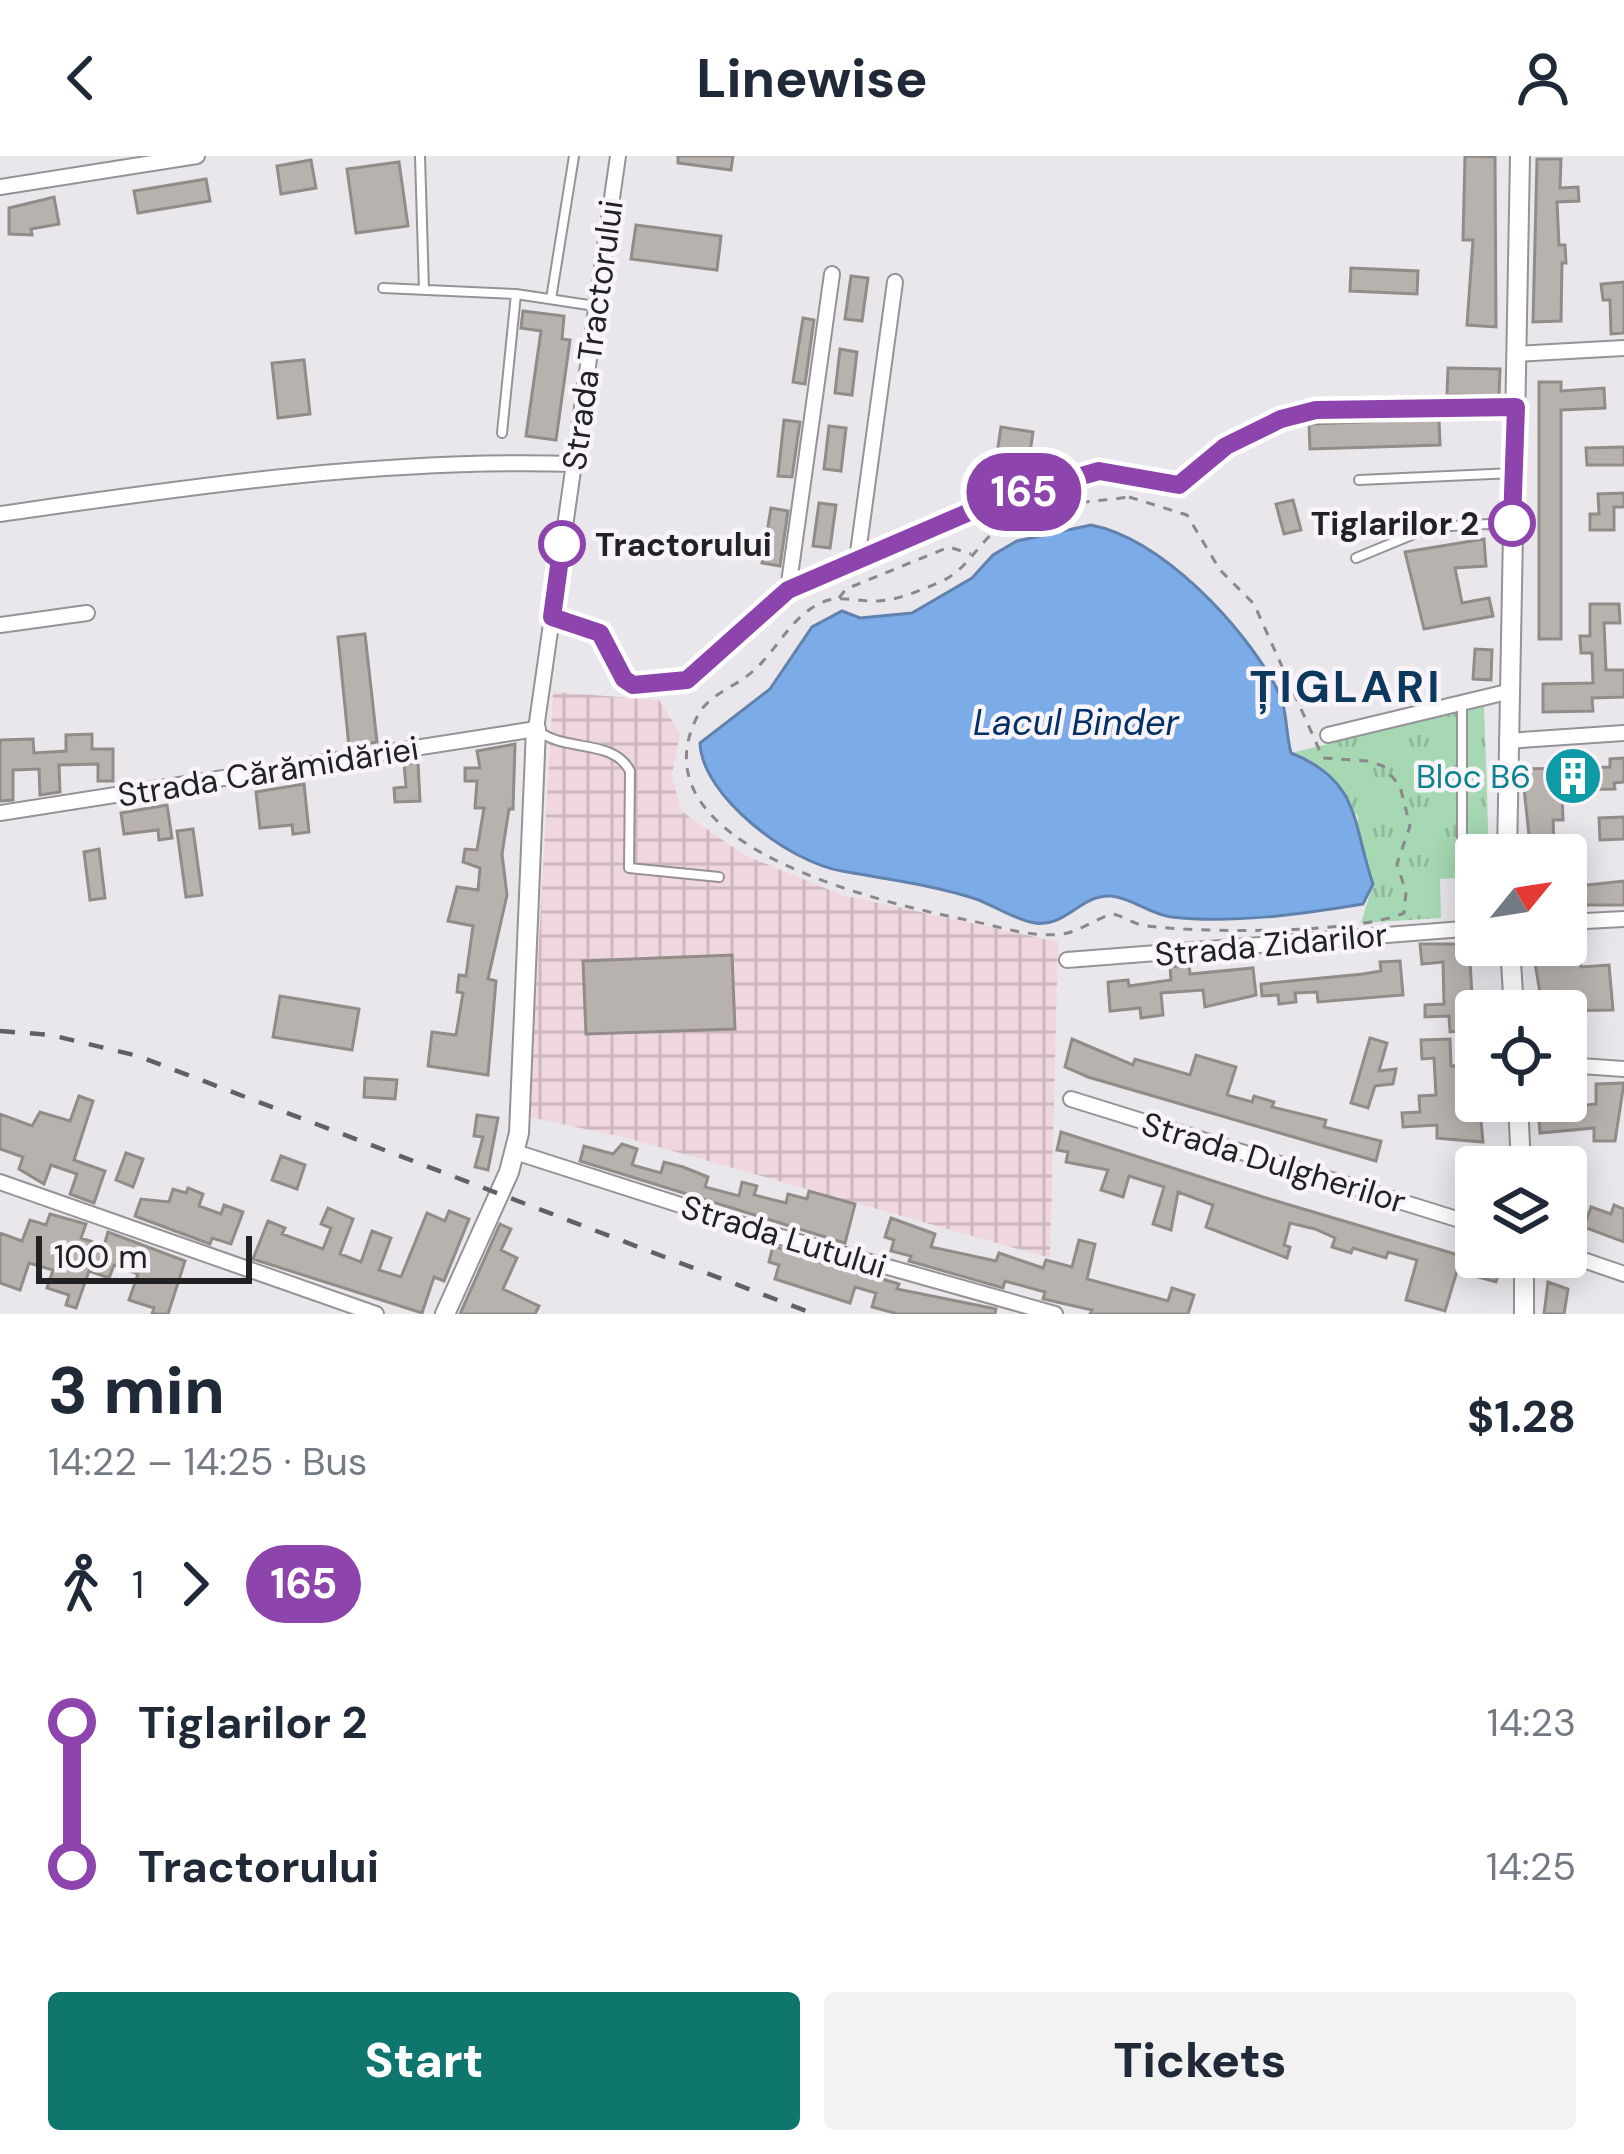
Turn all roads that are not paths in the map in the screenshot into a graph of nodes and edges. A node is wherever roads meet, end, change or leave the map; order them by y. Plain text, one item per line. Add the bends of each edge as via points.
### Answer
1 (197, 156) edge
2 (420, 156) edge
3 (574, 156) edge
4 (618, 156) edge
5 (1520, 156) edge
6 (0, 188) edge
7 (832, 274) dead end
8 (895, 282) dead end
9 (382, 288) dead end
10 (424, 290) junction
11 (516, 294) junction
12 (551, 299) junction
13 (596, 306) junction
14 (1624, 348) edge
15 (1517, 353) junction
16 (1516, 407) junction
17 (502, 433) dead end
18 (574, 464) junction
19 (1514, 473) junction
20 (1359, 481) dead end
21 (0, 514) edge
22 (1512, 523) junction
23 (1355, 558) dead end
24 (856, 560) junction
25 (788, 590) junction
26 (87, 613) dead end
27 (552, 617) junction
28 (0, 625) edge
29 (1508, 692) junction
30 (1462, 703) junction
31 (536, 729) junction
32 (1624, 734) edge
33 (1328, 735) dead end
34 (1507, 741) junction
35 (0, 813) edge
36 (1462, 834) edge
37 (1507, 834) edge
38 (719, 877) dead end
39 (1624, 919) edge
40 (1587, 921) edge
41 (1455, 930) edge
42 (1067, 960) dead end
43 (1587, 1066) edge
44 (1624, 1069) edge
45 (1071, 1099) dead end
46 (515, 1152) junction
47 (0, 1183) edge
48 (1455, 1218) edge
49 (1587, 1261) edge
50 (1624, 1274) edge
51 (1524, 1278) edge
52 (376, 1314) edge
53 (445, 1314) edge
54 (1054, 1314) edge
55 (1523, 1314) edge

1 - 6 street
2 - 10 lane
3 - 12 lane
4 - 13 street, Strada Tractorului
5 - 15 street
7 - 25 street
8 - 24 street
9 - 10 lane
10 - 11 lane
11 - 12 lane
11 - 17 lane
12 - 13 lane
13 - 18 street, Strada Tractorului
14 - 15 street
15 - 16 street
16 - 19 street
16 - 24 street via 1316,410 1226,446 1179,485 1086,473 995,501
18 - 21 street via 221,483
18 - 27 street, Strada Tractorului
19 - 20 lane
19 - 22 street
22 - 23 lane via 1431,527
22 - 29 street
24 - 25 street
25 - 27 street via 678,684 633,685 600,633
26 - 28 street
27 - 31 street, Strada Tractorului
29 - 30 street
29 - 34 street
30 - 33 street
30 - 36 lane
31 - 35 street, Strada Cărămidăriei
31 - 38 lane via 554,744 624,759 629,868
31 - 46 street
32 - 34 street
34 - 37 street
39 - 40 street
41 - 42 street, Strada Zidarilor
43 - 44 street
45 - 48 street, Strada Dulgherilor
46 - 53 street
46 - 54 street, Strada Lutului
47 - 52 street
49 - 50 street
51 - 55 street

